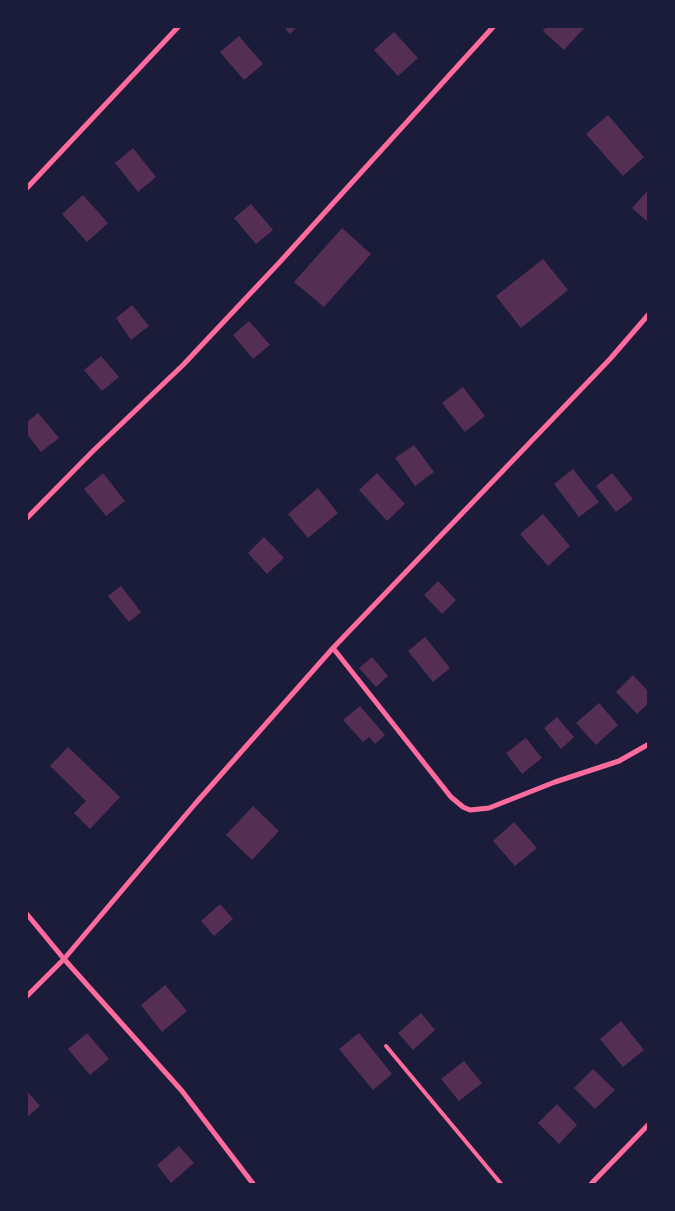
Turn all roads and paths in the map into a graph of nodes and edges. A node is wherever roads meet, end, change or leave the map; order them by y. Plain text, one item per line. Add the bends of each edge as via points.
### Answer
1 (179, 26) edge
2 (494, 26) edge
3 (26, 189) edge
4 (649, 314) edge
5 (26, 519) edge
6 (333, 648) junction
7 (649, 744) edge
8 (26, 913) edge
9 (64, 958) junction
10 (26, 997) edge
11 (386, 1046) dead end
12 (649, 1124) edge
13 (254, 1185) edge
14 (502, 1185) edge
15 (590, 1185) edge

1 - 3 street
2 - 5 street via 183,365
4 - 6 street via 610,359
6 - 7 street via 451,797 470,810 489,808 606,766
6 - 9 street
8 - 9 street
9 - 10 street
9 - 13 street via 182,1091
11 - 14 lane
12 - 15 street

